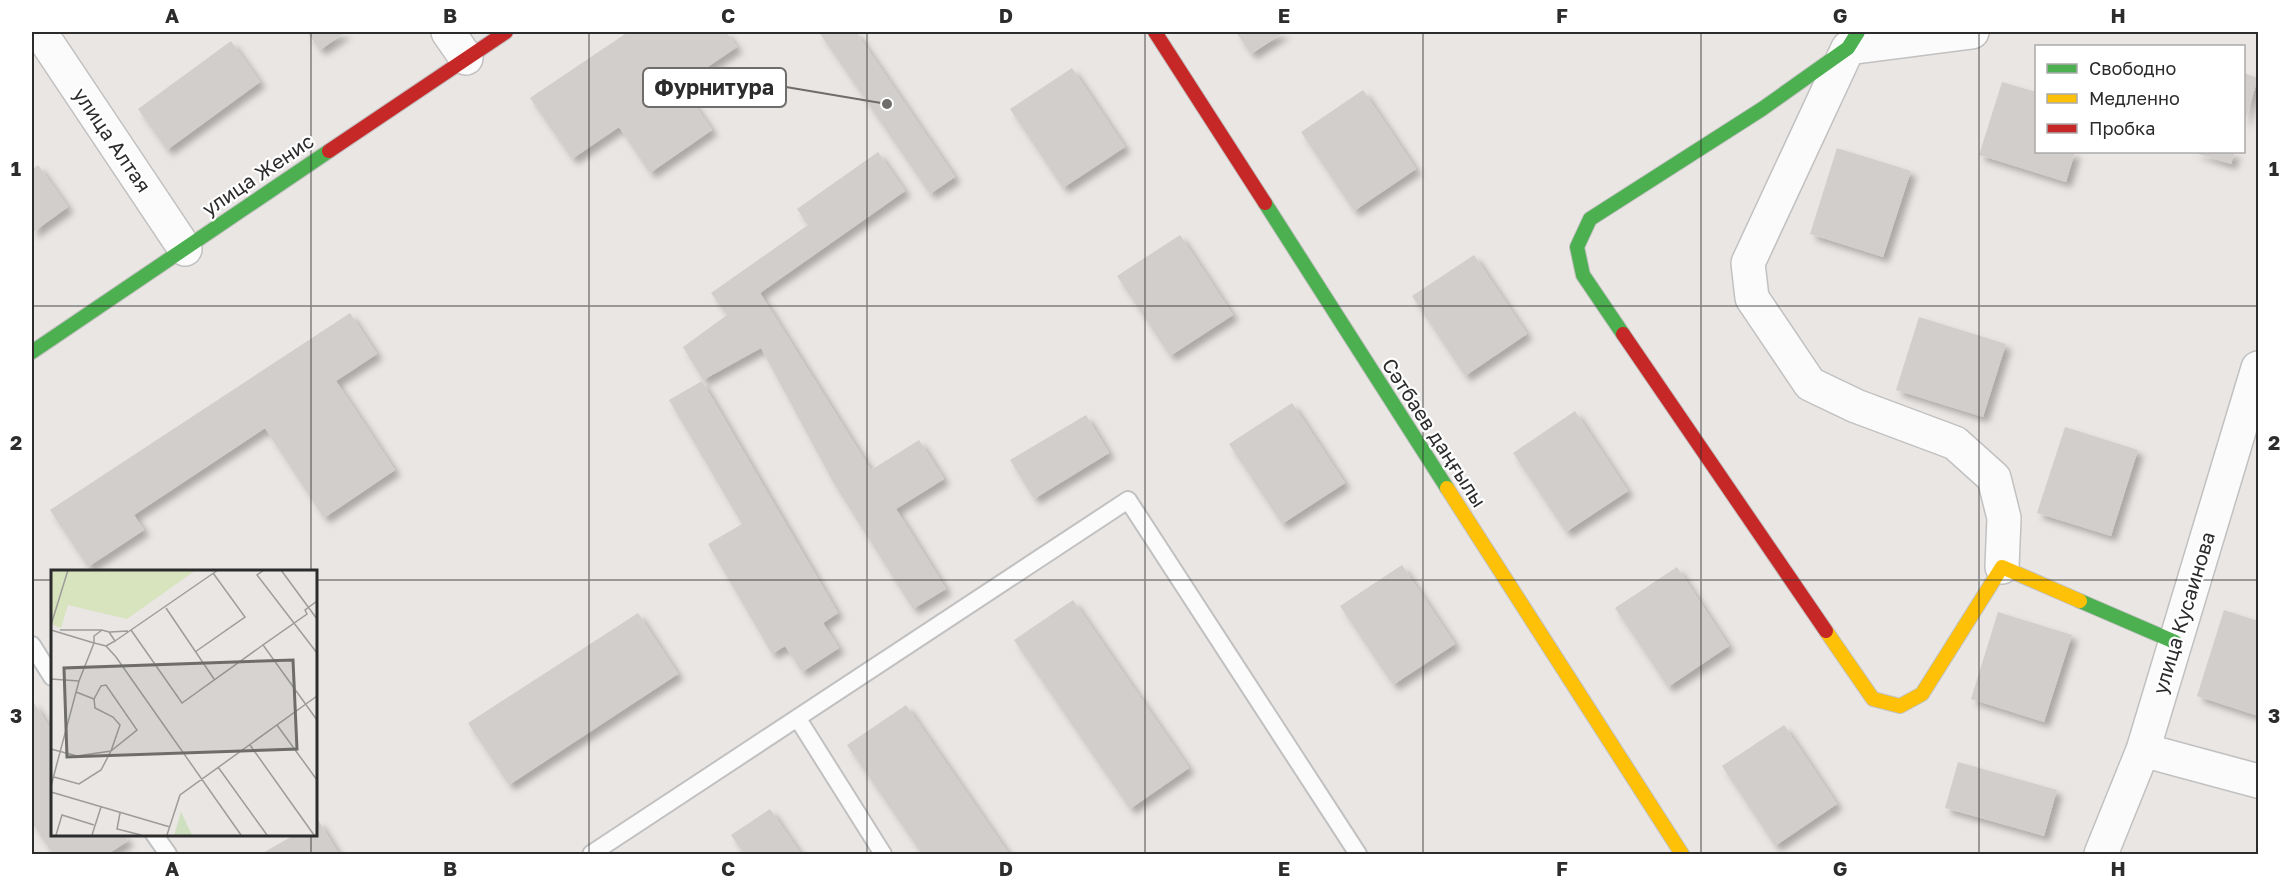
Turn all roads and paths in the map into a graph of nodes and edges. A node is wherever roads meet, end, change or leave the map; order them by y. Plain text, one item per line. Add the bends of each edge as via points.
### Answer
1 (40, 32) edge
2 (448, 32) edge
3 (506, 32) edge
4 (1155, 32) edge
5 (1972, 32) edge
6 (1853, 40) edge
7 (466, 58) junction
8 (185, 249) junction
9 (32, 352) edge
10 (2259, 368) edge
11 (2002, 567) junction
12 (2175, 642) junction
13 (32, 645) edge
14 (51, 675) edge
15 (798, 719) junction
16 (2143, 750) junction
17 (2259, 781) edge
18 (155, 835) edge
19 (168, 855) edge
20 (591, 855) edge
21 (883, 855) edge
22 (1358, 855) edge
23 (1682, 855) edge
24 (2100, 855) edge

1 - 8 street, улица Алтая
2 - 7 street
3 - 7 street, улица Женис
4 - 23 street, Сәтбаев даңғылы
5 - 6 street
6 - 11 street via 1748,263 1752,298 1810,384 1856,406 1955,443 1994,478 2004,518
6 - 11 street via 1762,109 1590,219 1576,247 1583,275 1873,699 1900,706 1922,694
7 - 8 street, улица Женис
8 - 9 street, улица Женис
10 - 12 street, улица Кусаинова
11 - 12 street
12 - 16 street, улица Кусаинова
13 - 14 lane
15 - 20 lane
15 - 21 lane
15 - 22 lane via 1128,500
16 - 17 street
16 - 24 street, улица Кусаинова
18 - 19 lane

